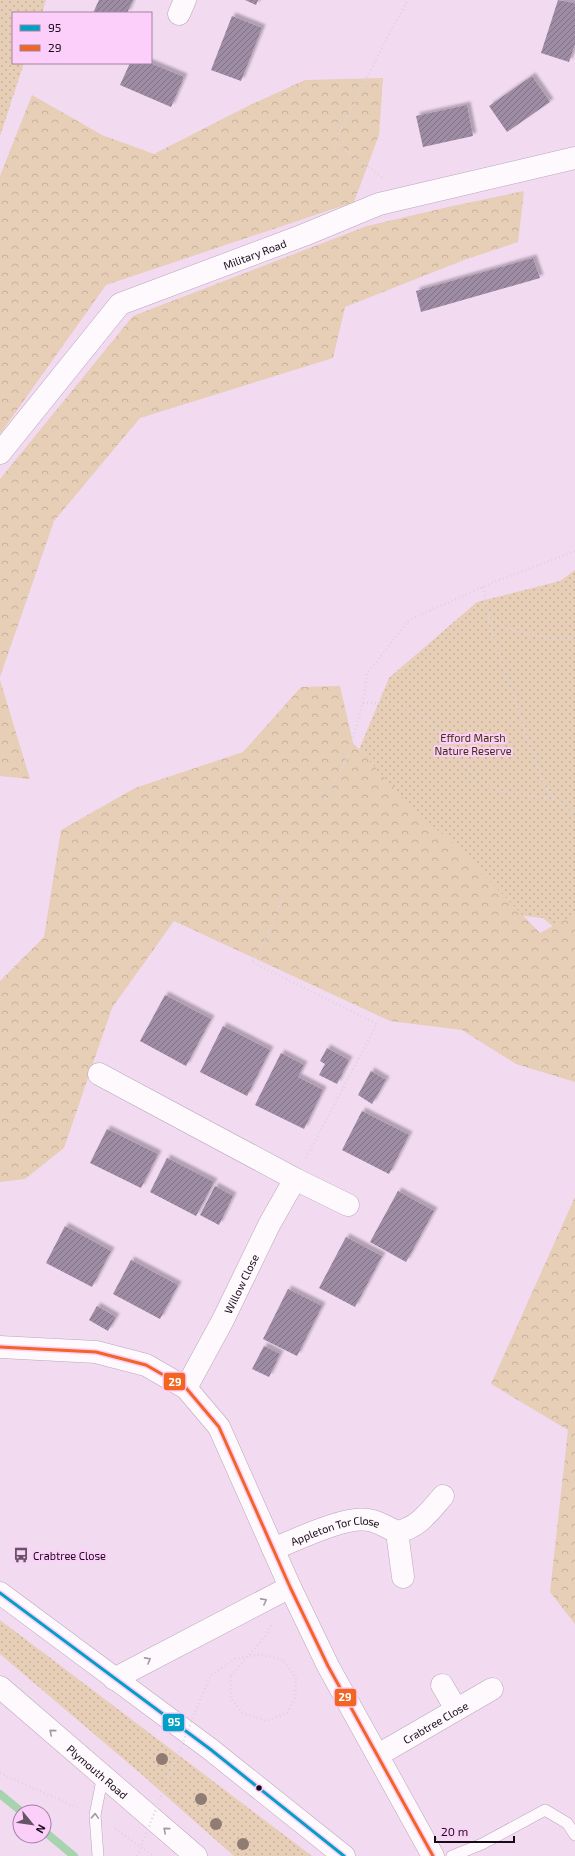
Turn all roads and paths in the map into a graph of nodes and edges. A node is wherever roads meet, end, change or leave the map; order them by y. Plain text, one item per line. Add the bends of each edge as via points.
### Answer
1 (408, 0) edge
2 (575, 158) edge
3 (409, 197) junction
4 (0, 453) edge
5 (575, 551) edge
6 (483, 587) junction
7 (489, 617) junction
8 (575, 637) edge
9 (363, 704) junction
10 (555, 798) junction
11 (324, 803) dead end
12 (575, 813) edge
13 (288, 884) dead end
14 (99, 1074) dead end
15 (295, 1179) junction
16 (348, 1204) dead end
17 (0, 1347) edge
18 (186, 1388) junction
19 (443, 1496) dead end
20 (397, 1532) junction
21 (273, 1549) junction
22 (403, 1577) dead end
23 (290, 1587) junction
24 (0, 1593) edge
25 (273, 1621) dead end
26 (114, 1679) junction
27 (442, 1685) dead end
28 (0, 1687) edge
29 (492, 1689) dead end
30 (456, 1709) junction
31 (378, 1754) junction
32 (103, 1775) junction
33 (575, 1835) edge
34 (98, 1856) edge
35 (136, 1856) edge
36 (196, 1856) edge
37 (344, 1856) edge
38 (433, 1856) edge
39 (452, 1856) edge

1 - 3 path via 390,30 334,142
2 - 3 street, Military Road
3 - 4 street, Military Road via 379,204 120,304
5 - 6 path
6 - 7 path
6 - 9 path via 409,620 367,674
7 - 8 path via 510,629 554,640
7 - 10 path via 493,637 543,783
9 - 10 path via 391,703 430,722 479,780 503,792
9 - 11 path via 347,758
10 - 12 path
13 - 15 path via 267,937 252,962 377,1024
14 - 15 street
15 - 16 street
15 - 18 street, Willow Close
17 - 18 street via 96,1352 146,1365
18 - 21 street via 219,1427
19 - 20 street, Appleton Tor Close via 409,1530
20 - 21 street, Appleton Tor Close via 368,1520 348,1522
20 - 22 street, Appleton Tor Close
21 - 23 street
26 -> 23 street
23 - 31 street via 328,1666
24 - 26 street
25 - 35 path, bridge via 266,1635 231,1676 230,1699 243,1713 266,1721 286,1713 295,1698 296,1678 283,1660 260,1654 235,1660 210,1676
26 - 37 street via 210,1749
27 - 30 street
32 -> 28 street, Plymouth Road
29 - 30 street, Crabtree Close
30 - 31 street, Crabtree Close
31 - 38 street
34 -> 32 lane via 94,1815
36 -> 32 street, Plymouth Road
33 - 39 lane via 567,1823 545,1810 482,1844

